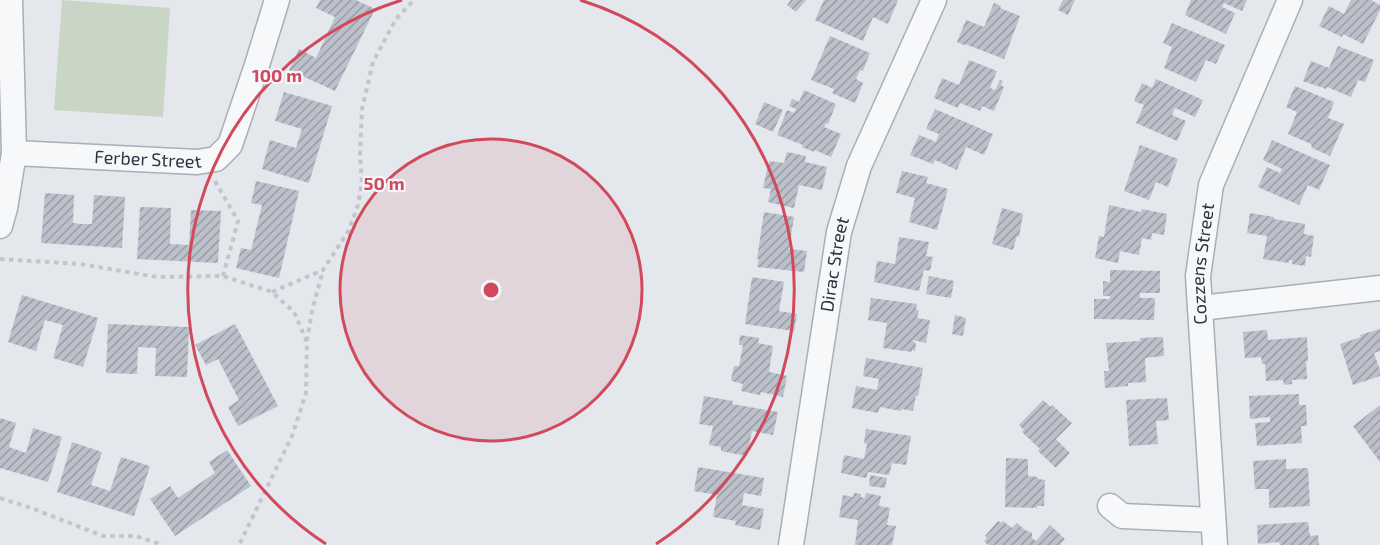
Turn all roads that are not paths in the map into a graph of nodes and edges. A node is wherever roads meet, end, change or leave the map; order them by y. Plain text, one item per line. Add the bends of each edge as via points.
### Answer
1 (10, 0) edge
2 (277, 0) edge
3 (934, 0) edge
4 (1290, 0) edge
5 (14, 153) junction
6 (0, 226) edge
7 (1380, 288) edge
8 (1200, 308) junction
9 (1110, 506) dead end
10 (1213, 520) junction
11 (791, 545) edge
12 (1215, 545) edge

1 - 5 street
2 - 5 street, Ferber Street via 230,145 216,159 204,162
3 - 11 street, Dirac Street via 859,166 839,232
4 - 8 street, Cozzens Street via 1211,185 1198,276
5 - 6 street
7 - 8 street
8 - 10 street, Cozzens Street
9 - 10 street via 1122,516
10 - 12 street, Cozzens Street

